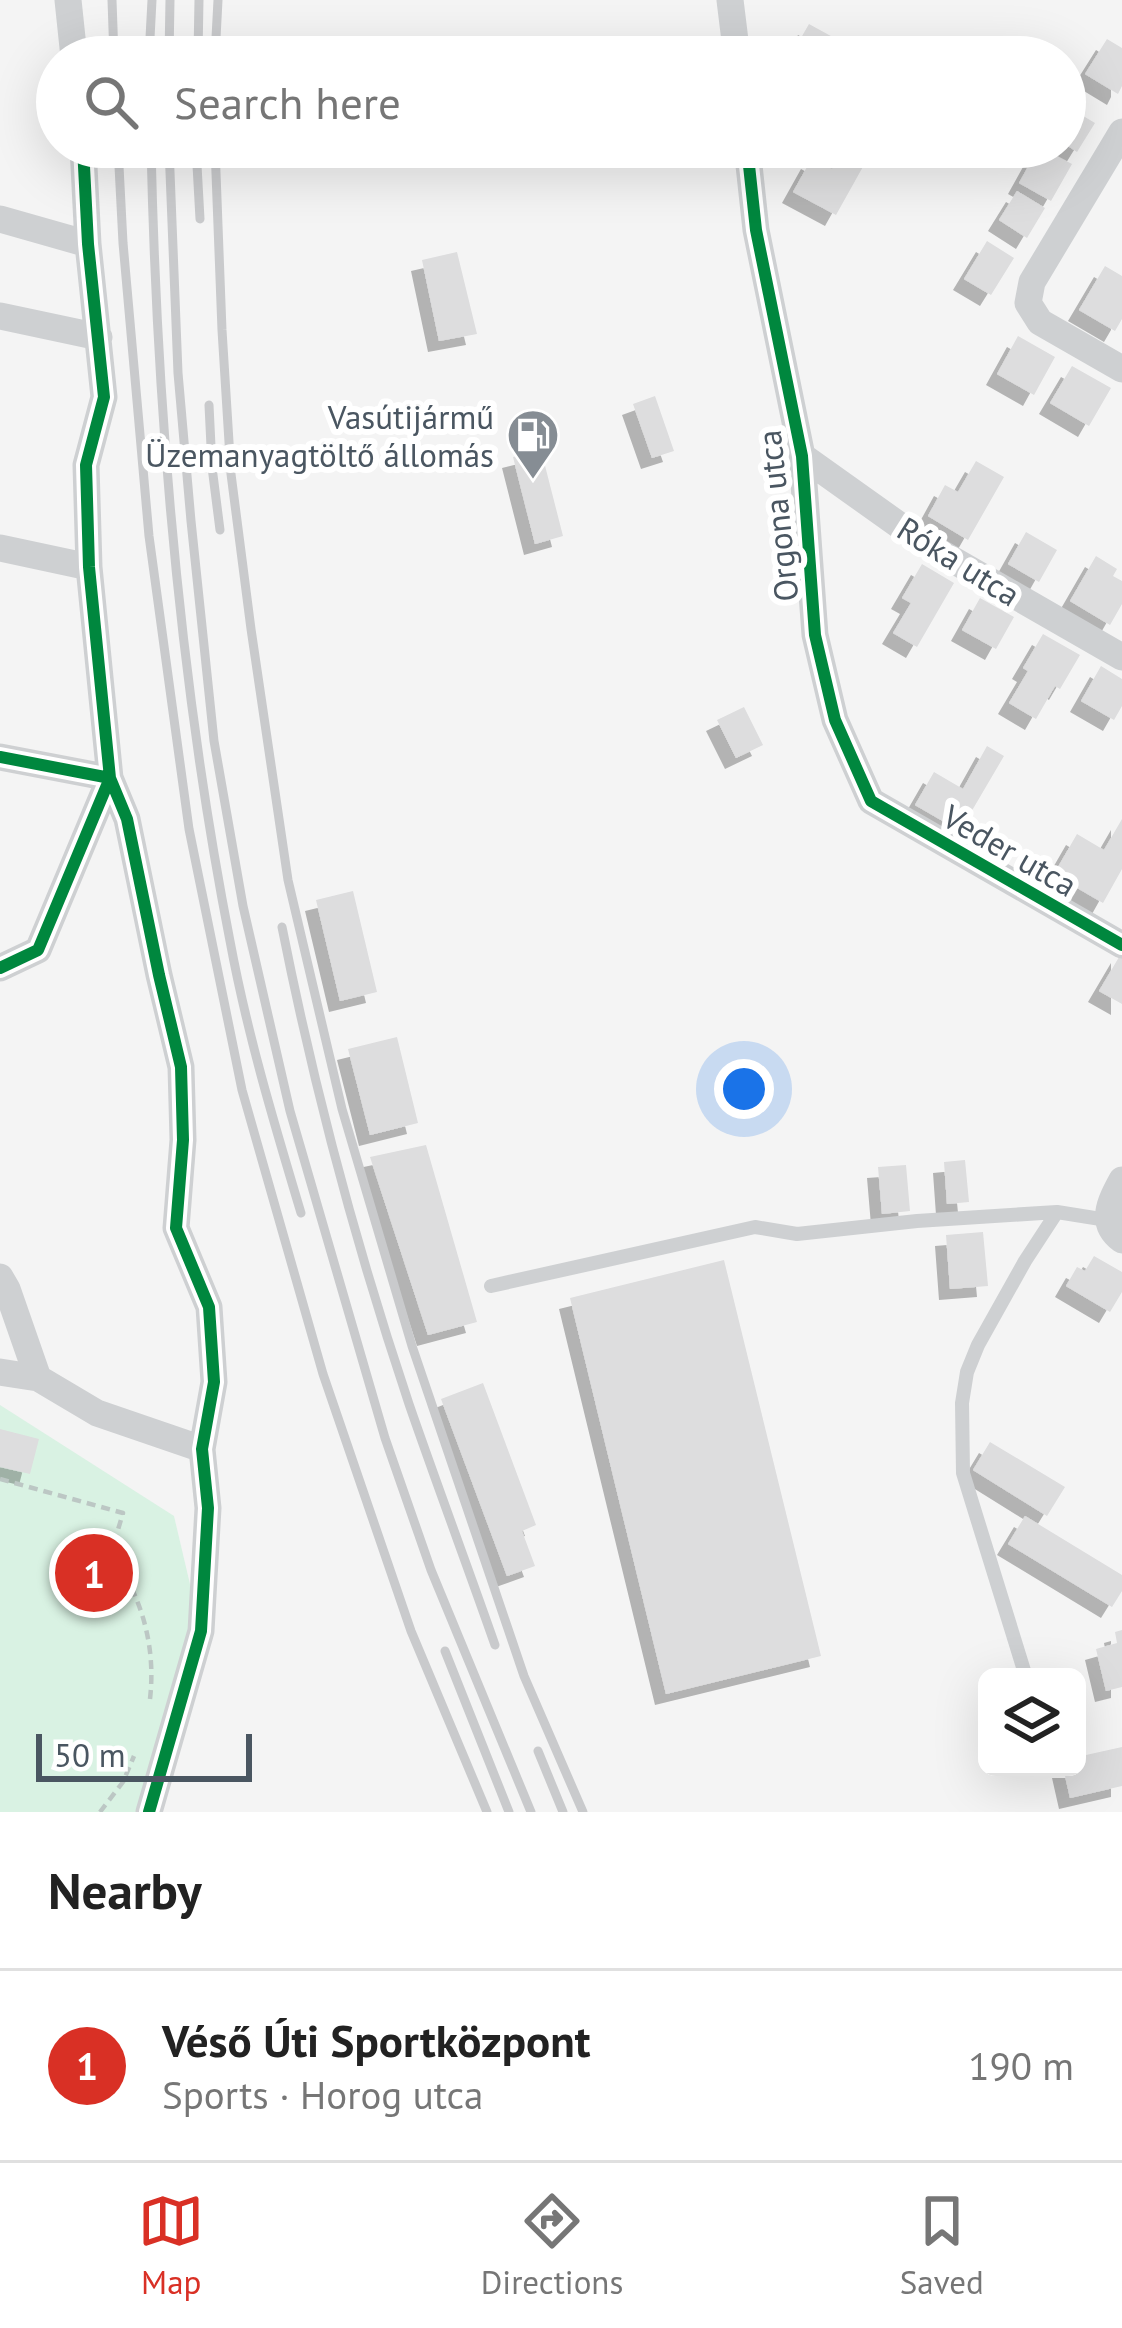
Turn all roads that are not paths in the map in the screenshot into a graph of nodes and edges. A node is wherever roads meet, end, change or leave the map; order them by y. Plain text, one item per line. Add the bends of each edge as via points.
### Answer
1 (68, 0) edge
2 (730, 0) edge
3 (72, 36) edge
4 (734, 36) edge
5 (1122, 132) edge
6 (84, 168) edge
7 (749, 168) edge
8 (0, 219) edge
9 (88, 244) junction
10 (0, 316) edge
11 (99, 337) junction
12 (1122, 369) edge
13 (802, 456) junction
14 (0, 548) edge
15 (89, 567) junction
16 (1122, 657) edge
17 (0, 757) edge
18 (110, 778) junction
19 (871, 801) joint
20 (1122, 945) edge
21 (0, 968) edge
22 (1115, 1210) edge
23 (1057, 1212) junction
24 (0, 1277) edge
25 (491, 1286) dead end
26 (0, 1372) edge
27 (38, 1378) junction
28 (202, 1449) junction
29 (1023, 1668) edge
30 (149, 1812) edge

1 - 3 street
2 - 4 street
5 - 12 street via 1032,282 1028,303 1040,322
6 - 9 street
7 - 13 street, Orgona utca
8 - 9 street
9 - 11 street
10 - 11 street
11 - 15 street via 104,397 86,464
13 - 16 street, Róka utca via 927,545
13 - 19 street, Orgona utca via 815,635 835,720
14 - 15 street
15 - 18 street
17 - 18 street
18 - 21 street via 38,950
18 - 28 street via 128,819 181,1067 176,1228 209,1307 214,1382
19 - 20 street, Veder utca
22 - 23 lane
23 - 25 lane via 797,1234 755,1227
23 - 29 lane via 978,1345 962,1403 963,1473
24 - 27 street
26 - 27 street
27 - 28 street via 97,1413
28 - 30 street via 208,1508 201,1631

